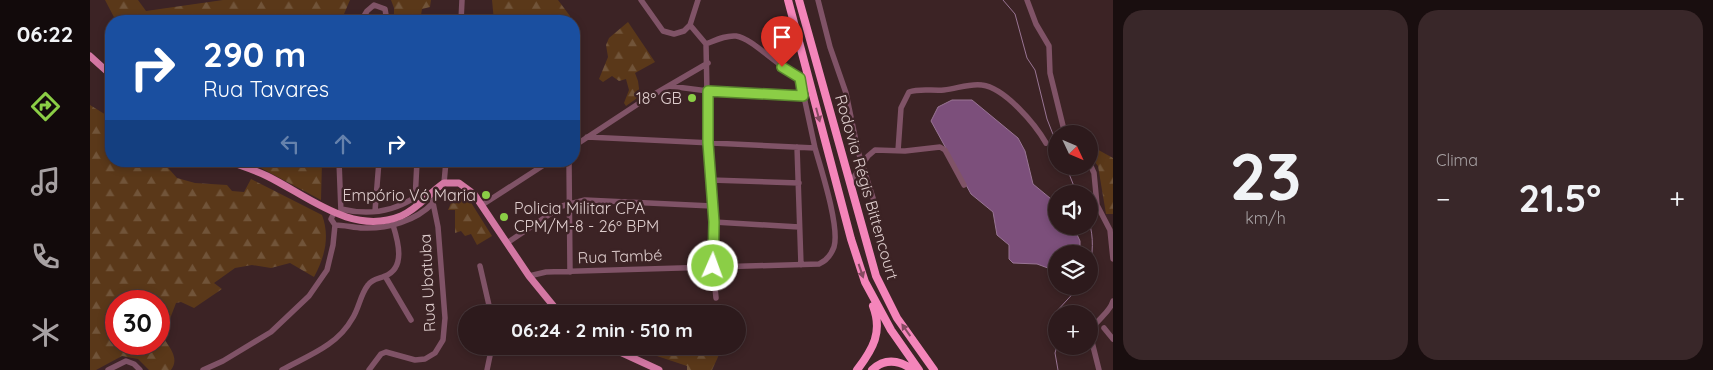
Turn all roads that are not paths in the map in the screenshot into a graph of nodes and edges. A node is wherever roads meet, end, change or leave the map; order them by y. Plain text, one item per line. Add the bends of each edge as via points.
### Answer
1 (462, 0) edge
2 (641, 0) edge
3 (651, 0) edge
4 (698, 0) edge
5 (788, 0) edge
6 (799, 0) edge
7 (818, 0) edge
8 (1027, 0) edge
9 (648, 9) junction
10 (365, 15) edge
11 (386, 15) edge
12 (461, 15) edge
13 (690, 25) junction
14 (706, 44) junction
15 (90, 56) edge
16 (708, 63) junction
17 (105, 70) edge
18 (800, 78) junction
19 (809, 80) junction
20 (669, 86) junction
21 (708, 91) junction
22 (803, 96) junction
23 (1063, 125) edge
24 (587, 137) junction
25 (580, 142) edge
26 (708, 143) junction
27 (1046, 143) dead end
28 (797, 147) junction
29 (815, 148) junction
30 (898, 151) junction
31 (863, 164) junction
32 (244, 167) edge
33 (339, 167) edge
34 (379, 167) edge
35 (417, 167) edge
36 (445, 167) edge
37 (541, 167) edge
38 (569, 167) edge
39 (1094, 175) edge
40 (711, 180) junction
41 (444, 183) junction
42 (799, 183) junction
43 (850, 183) junction
44 (964, 185) dead end
45 (431, 193) junction
46 (414, 198) junction
47 (874, 200) dead end
48 (433, 203) junction
49 (570, 203) junction
50 (482, 205) junction
51 (712, 206) junction
52 (416, 207) junction
53 (376, 211) junction
54 (339, 213) junction
55 (714, 222) junction
56 (334, 224) junction
57 (393, 225) junction
58 (799, 228) junction
59 (508, 243) junction
60 (1113, 259) edge
61 (801, 265) junction
62 (480, 266) dead end
63 (713, 266) junction
64 (570, 272) junction
65 (385, 276) junction
66 (530, 276) junction
67 (868, 292) junction
68 (716, 298) dead end
69 (1113, 301) edge
70 (490, 305) edge
71 (553, 305) edge
72 (411, 320) dead end
73 (1098, 323) edge
74 (1104, 328) dead end
75 (1113, 339) edge
76 (490, 355) edge
77 (626, 355) edge
78 (1095, 355) edge
79 (212, 368) edge
80 (108, 370) edge
81 (140, 370) edge
82 (203, 370) edge
83 (282, 370) edge
84 (369, 370) edge
85 (487, 370) edge
86 (659, 370) edge
87 (857, 370) edge
88 (872, 370) edge
89 (913, 370) edge
90 (919, 370) edge
91 (934, 370) edge
92 (1099, 370) edge

1 - 12 street
2 - 9 street
3 - 9 street
4 - 13 street
5 - 19 highway, Rodovia Régis Bittencourt
6 - 43 highway, Rodovia Régis Bittencourt
7 - 31 street
8 - 23 street via 1049,46 1050,74
9 - 13 street via 663,31 668,33 680,32
10 - 11 street via 374,5 385,9
13 - 14 street
14 - 16 street
14 - 18 street via 729,36 742,38
15 - 17 main road
16 - 20 street
16 - 21 street
18 - 19 street
18 - 22 street
19 -> 67 highway, Rodovia Régis Bittencourt
20 - 21 street
20 - 24 street
21 - 22 street
21 - 26 street
22 - 29 street
24 - 25 street
24 - 26 street
26 - 28 street
26 - 40 street
27 - 30 street via 1019,108 992,88 977,85 909,92 901,108
28 - 29 street
28 - 42 street
29 - 61 street, Rua També via 830,198 834,245 828,258 819,264
30 - 31 street via 875,150
30 - 44 street via 943,148
31 - 43 street
31 - 47 street
32 - 54 main road
33 - 54 street
34 - 53 street
35 - 46 street
36 - 41 street
37 - 50 street
38 - 49 street
39 - 60 street via 1097,205 1110,230
40 - 42 street
40 - 51 street
41 - 45 main road
41 - 50 main road via 452,182 468,188
42 - 58 street
91 -> 43 highway, Rodovia Régis Bittencourt via 897,318 876,276
45 - 48 street, Rua Ubatuba
45 - 52 main road
46 - 52 street
46 - 53 street via 402,206
48 - 57 street
48 - 84 street, Rua Ubatuba via 438,227 443,340 435,353 425,359 415,360 386,352
49 - 51 street via 598,200
49 - 59 street
49 - 64 street
50 - 59 main road
51 - 55 street
52 - 54 main road via 400,216 376,220
53 - 54 street
54 - 56 street via 331,219
55 - 58 street
55 - 63 street
56 - 57 street via 364,228
56 - 79 street via 327,270 300,306 271,332
57 - 65 street via 400,256 396,267
58 - 61 street
59 - 66 main road
61 - 63 street, Rua També
62 - 70 street
63 - 64 street, Rua També
63 - 68 street
64 - 66 street, Rua També
65 - 72 street
65 - 83 street via 368,284 354,317 338,338
66 - 71 main road
67 - 87 highway via 877,318 878,333
67 - 90 highway, Rodovia Régis Bittencourt
69 - 73 street
74 - 75 street
76 - 85 street
77 - 86 main road
78 - 92 street
79 - 82 street
80 - 81 street via 130,362
88 - 89 highway via 892,361

